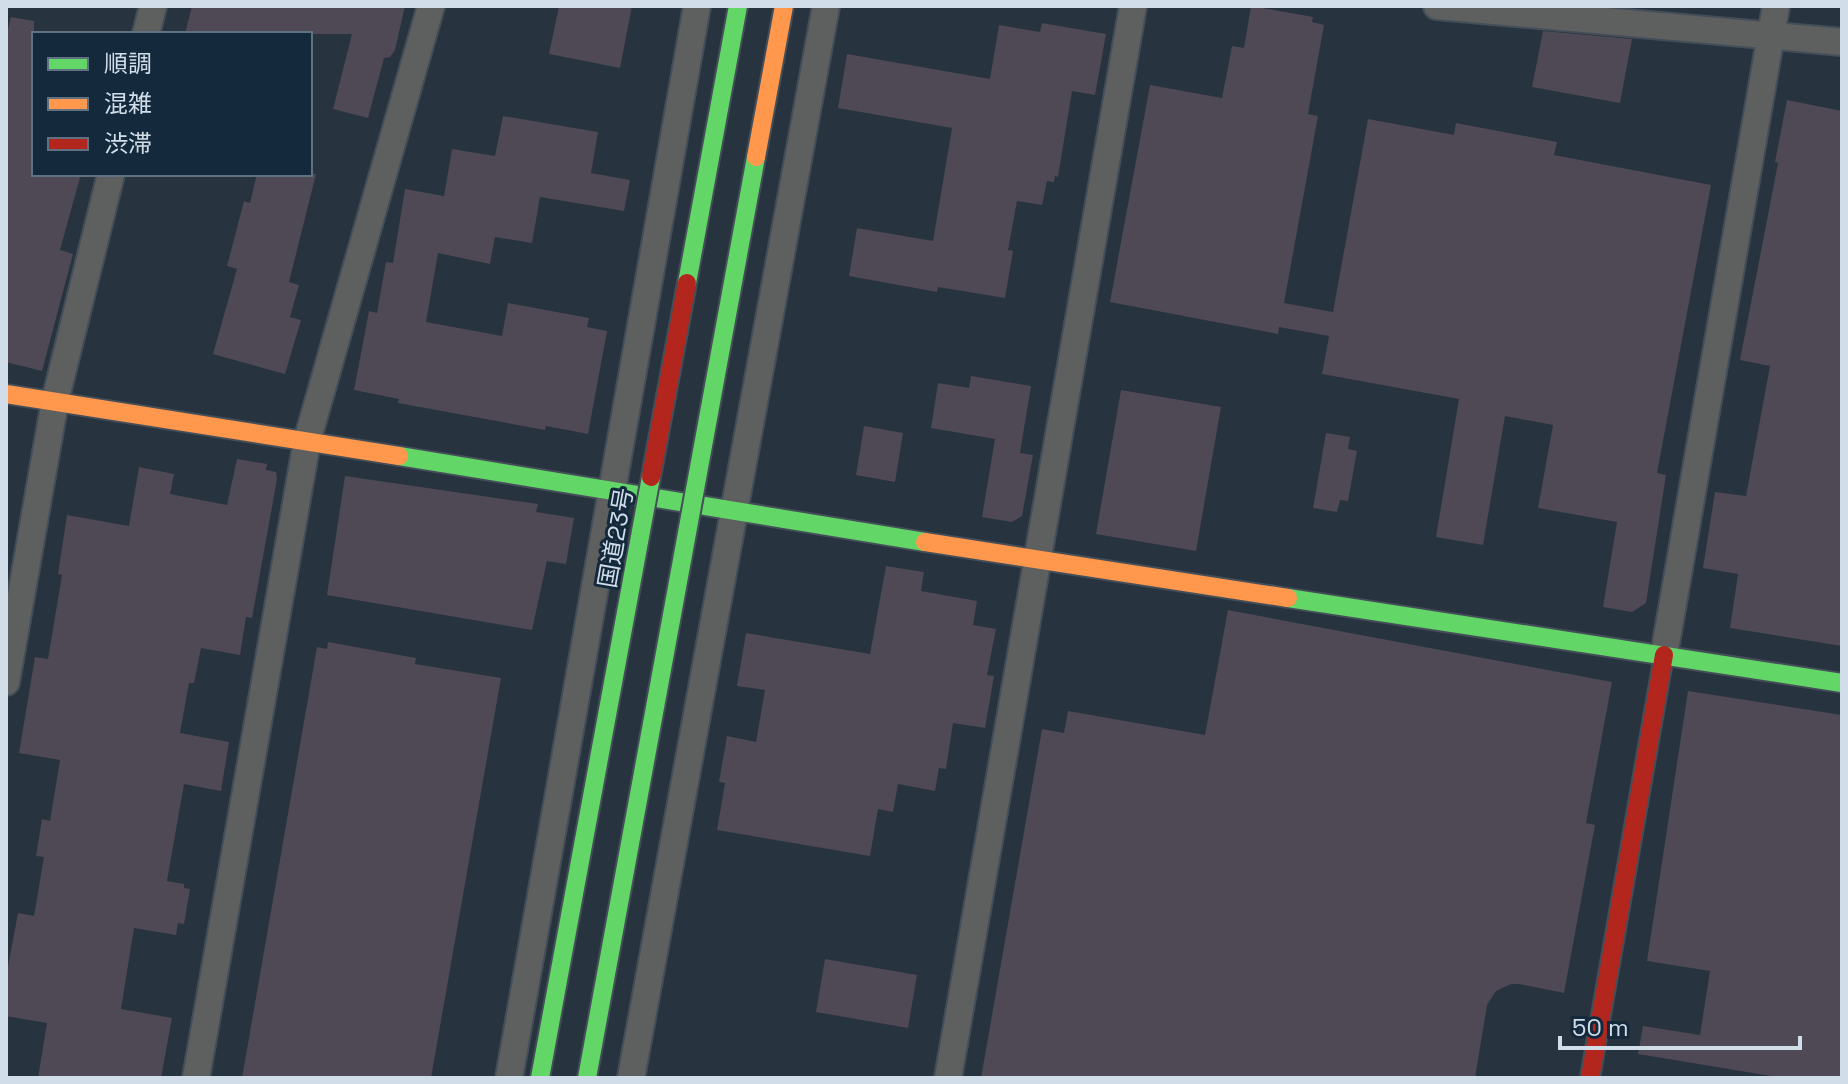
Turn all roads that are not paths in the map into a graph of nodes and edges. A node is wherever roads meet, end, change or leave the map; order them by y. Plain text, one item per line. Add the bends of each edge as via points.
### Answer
1 (153, 6) edge
2 (431, 6) edge
3 (697, 6) edge
4 (738, 6) edge
5 (784, 6) edge
6 (826, 6) edge
7 (1133, 6) edge
8 (1437, 6) edge
9 (1776, 6) edge
10 (146, 32) edge
11 (1771, 36) junction
12 (1842, 42) edge
13 (111, 176) edge
14 (6, 394) edge
15 (55, 401) junction
16 (307, 441) junction
17 (613, 489) junction
18 (732, 512) junction
19 (1037, 560) junction
20 (1664, 655) junction
21 (6, 682) edge
22 (1842, 683) edge
23 (196, 1078) edge
24 (509, 1078) edge
25 (540, 1078) edge
26 (587, 1078) edge
27 (631, 1078) edge
28 (948, 1078) edge
29 (1590, 1078) edge

1 - 10 street
2 - 16 street
3 - 17 street
4 - 25 main road, 国道23号, bridge
5 - 26 main road, bridge
6 - 18 street
7 - 19 street
8 - 11 street
9 - 11 street
11 - 12 street
11 - 20 street
13 - 15 street
14 - 15 main road
15 - 16 main road
15 - 21 street
16 - 17 main road
16 - 23 street
17 - 18 main road
17 - 24 street
18 - 19 main road
18 - 27 street
19 - 20 main road
19 - 28 street
20 - 22 main road
20 - 29 main road

